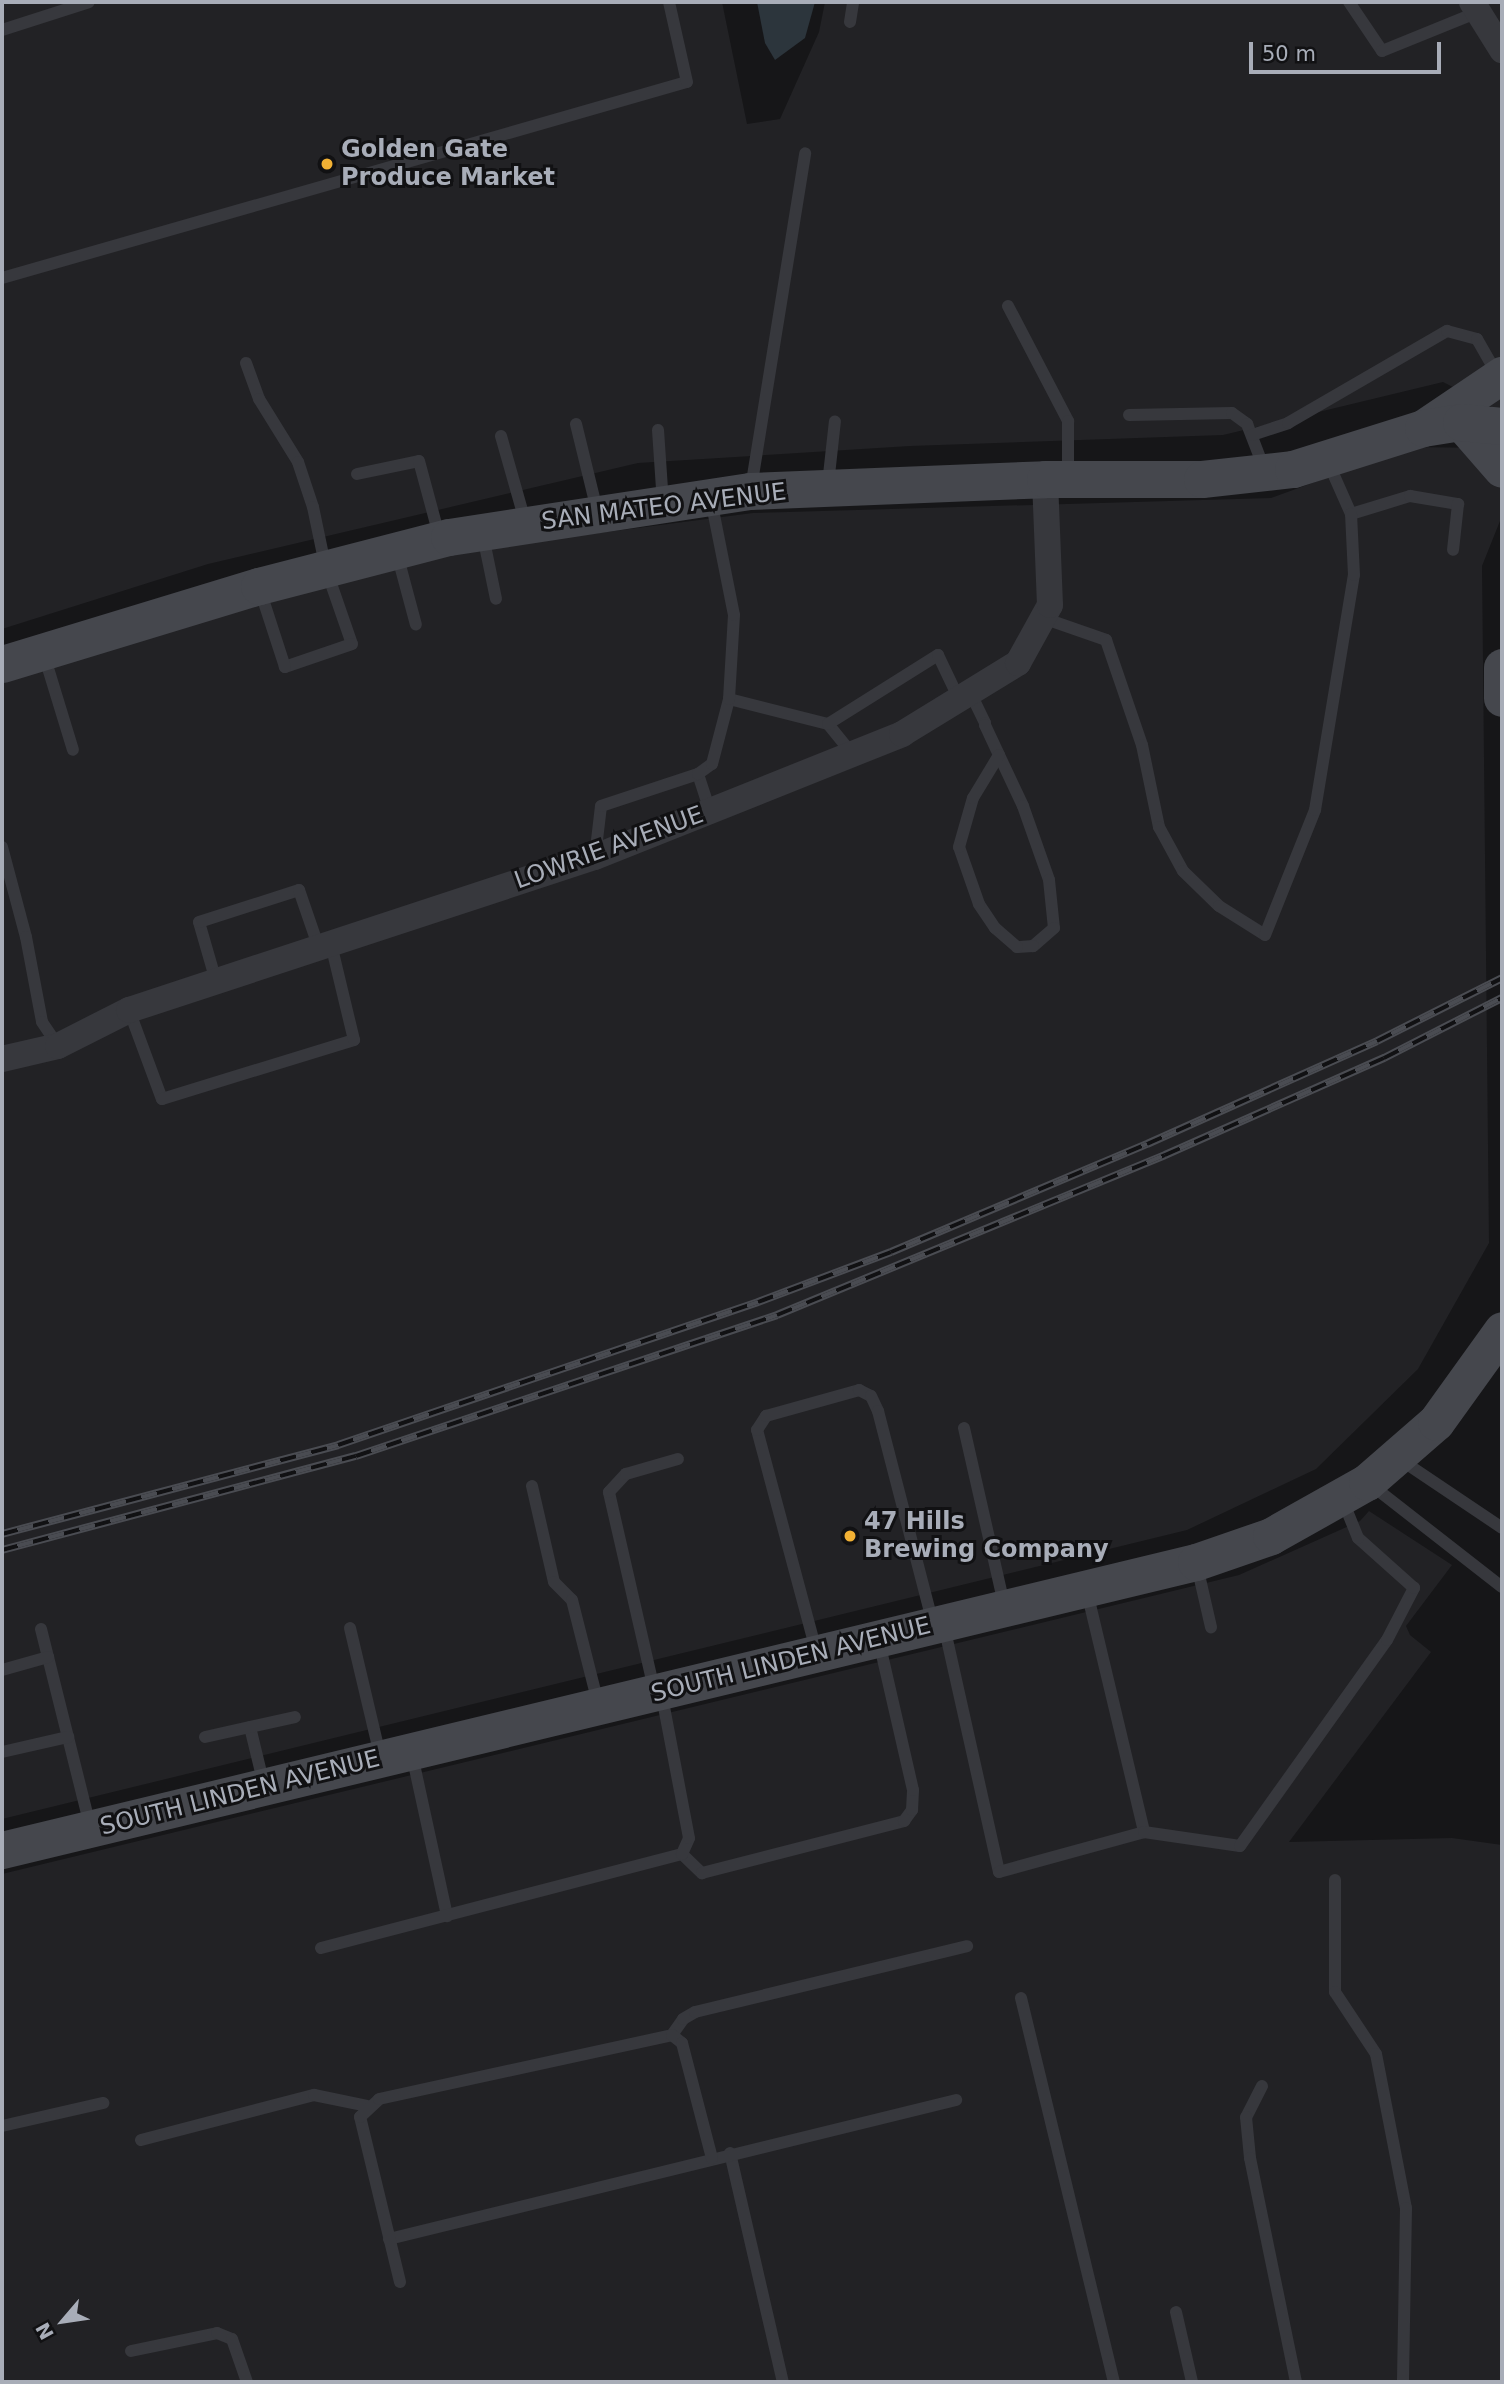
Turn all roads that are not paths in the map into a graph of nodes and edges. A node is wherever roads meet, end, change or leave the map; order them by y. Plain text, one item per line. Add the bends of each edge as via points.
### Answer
1 (89, 2) edge
2 (669, 2) edge
3 (853, 2) edge
4 (1349, 2) edge
5 (1475, 7) edge
6 (850, 22) dead end
7 (2, 30) edge
8 (1502, 50) edge
9 (805, 153) dead end
10 (2, 278) edge
11 (1008, 306) dead end
12 (246, 363) dead end
13 (1500, 376) edge
14 (1129, 415) dead end
15 (835, 421) dead end
16 (1461, 422) junction
17 (576, 424) dead end
18 (1502, 426) edge
19 (1423, 428) junction
20 (658, 429) dead end
21 (1252, 435) junction
22 (501, 436) dead end
23 (1327, 458) junction
24 (1502, 469) edge
25 (1266, 472) junction
26 (357, 474) dead end
27 (1057, 479) junction
28 (827, 488) junction
29 (750, 491) junction
30 (711, 496) junction
31 (663, 503) junction
32 (598, 513) junction
33 (1351, 514) junction
34 (526, 525) junction
35 (482, 532) junction
36 (440, 539) junction
37 (1453, 550) dead end
38 (396, 551) junction
39 (326, 569) junction
40 (259, 586) junction
41 (496, 599) dead end
42 (1043, 618) junction
43 (416, 625) dead end
44 (43, 652) junction
45 (2, 664) edge
46 (965, 696) junction
47 (729, 699) junction
48 (828, 724) junction
49 (73, 750) dead end
50 (852, 754) junction
51 (999, 755) junction
52 (698, 774) junction
53 (710, 811) junction
54 (2, 847) edge
55 (595, 857) junction
56 (325, 946) junction
57 (216, 981) junction
58 (130, 1010) junction
59 (58, 1046) junction
60 (2, 1059) edge
61 (1502, 1330) edge
62 (964, 1428) dead end
63 (1396, 1456) junction
64 (678, 1459) dead end
65 (532, 1486) dead end
66 (1354, 1490) junction
67 (1502, 1528) edge
68 (1196, 1562) junction
69 (1502, 1587) edge
70 (1087, 1588) junction
71 (1005, 1608) junction
72 (938, 1624) junction
73 (1211, 1627) dead end
74 (349, 1628) dead end
75 (41, 1629) dead end
76 (878, 1639) junction
77 (817, 1653) junction
78 (48, 1657) junction
79 (2, 1670) edge
80 (658, 1692) junction
81 (599, 1706) junction
82 (295, 1717) dead end
83 (250, 1727) junction
84 (68, 1737) junction
85 (205, 1737) dead end
86 (2, 1752) edge
87 (396, 1755) junction
88 (264, 1787) junction
89 (91, 1828) junction
90 (1144, 1832) junction
91 (2, 1850) edge
92 (682, 1854) junction
93 (1335, 1880) dead end
94 (447, 1916) junction
95 (967, 1946) dead end
96 (321, 1948) dead end
97 (1021, 1998) dead end
98 (672, 2035) junction
99 (1262, 2086) dead end
100 (956, 2100) dead end
101 (103, 2103) dead end
102 (367, 2106) junction
103 (2, 2126) edge
104 (141, 2140) dead end
105 (730, 2153) junction
106 (712, 2158) junction
107 (389, 2239) junction
108 (400, 2282) dead end
109 (1176, 2312) dead end
110 (131, 2351) dead end
111 (247, 2382) edge
112 (783, 2382) edge
113 (1114, 2382) edge
114 (1192, 2382) edge
115 (1296, 2382) edge
116 (1403, 2382) edge

1 - 7 lane
2 - 10 lane via 687,82
3 - 6 lane
4 - 5 lane via 1382,51
5 - 8 street
9 - 29 lane
11 - 27 lane via 1068,421
12 - 39 lane via 259,399 298,462
13 - 19 main road, SAN MATEO AVENUE
13 - 21 lane via 1477,339 1447,331 1321,405
14 - 21 lane via 1232,413 1247,424
15 - 28 lane
16 - 18 main road, SAN MATEO AVENUE
16 - 19 main road, SAN MATEO AVENUE
16 - 24 main road
17 - 32 lane
19 - 23 main road, SAN MATEO AVENUE
20 - 31 lane
21 - 25 lane
22 - 34 lane
23 - 25 main road, SAN MATEO AVENUE
23 - 33 lane
25 - 27 main road, SAN MATEO AVENUE via 1202,480
26 - 36 lane via 419,461
27 - 28 main road, SAN MATEO AVENUE
27 - 42 street, LOWRIE AVENUE via 1049,605
28 - 29 main road, SAN MATEO AVENUE
29 - 30 main road, SAN MATEO AVENUE
30 - 31 main road, SAN MATEO AVENUE
30 - 47 lane via 734,615
31 - 32 main road, SAN MATEO AVENUE
32 - 34 main road, SAN MATEO AVENUE
33 - 37 lane via 1410,496 1458,504
33 - 42 lane via 1354,575 1315,810 1265,935 1219,906 1184,871 1159,827 1142,745 1106,640
34 - 35 main road, SAN MATEO AVENUE
35 - 36 main road, SAN MATEO AVENUE
35 - 41 lane
36 - 38 main road, SAN MATEO AVENUE
38 - 39 main road, SAN MATEO AVENUE
38 - 43 lane
39 - 40 main road, SAN MATEO AVENUE
39 - 40 lane via 352,643 285,667
40 - 44 main road, SAN MATEO AVENUE
42 - 46 street, LOWRIE AVENUE via 1018,663
44 - 45 main road, SAN MATEO AVENUE
44 - 49 lane
46 - 48 lane via 938,655
46 - 50 street, LOWRIE AVENUE via 902,734
46 - 51 lane
47 - 48 lane
47 - 52 lane via 712,764
48 - 50 lane
50 - 53 street, LOWRIE AVENUE
51 - 51 lane via 1049,880 1054,929 1033,946 1017,947 995,928 979,904 959,847 973,798
52 - 53 lane
52 - 55 lane via 601,806
53 - 55 street, LOWRIE AVENUE
54 - 59 lane via 42,1022
55 - 56 street, LOWRIE AVENUE
56 - 57 street, LOWRIE AVENUE
56 - 57 lane via 299,890 199,922
56 - 58 lane via 355,1040 162,1099
57 - 58 street, LOWRIE AVENUE
58 - 59 street, LOWRIE AVENUE
59 - 60 street, LOWRIE AVENUE
61 - 63 main road, SOUTH LINDEN AVENUE via 1436,1422
62 - 71 lane
63 - 66 main road, SOUTH LINDEN AVENUE
63 - 67 lane
64 - 80 lane via 626,1474 609,1492
65 - 81 lane via 554,1581 572,1600
66 - 68 main road, SOUTH LINDEN AVENUE via 1271,1536
66 - 69 lane
66 - 90 lane via 1358,1538 1414,1588 1387,1640 1240,1846
68 - 70 main road, SOUTH LINDEN AVENUE
68 - 73 lane
70 - 71 main road, SOUTH LINDEN AVENUE
70 - 90 lane
71 - 72 main road, SOUTH LINDEN AVENUE
72 - 76 main road, SOUTH LINDEN AVENUE
72 - 77 lane via 878,1411 871,1396 859,1390 766,1416 757,1430
72 - 90 lane via 999,1872
74 - 87 lane
75 - 78 lane
76 - 77 main road, SOUTH LINDEN AVENUE
76 - 92 lane via 913,1790 912,1810 904,1821 702,1873
77 - 80 main road, SOUTH LINDEN AVENUE
78 - 79 lane
78 - 84 lane
80 - 81 main road, SOUTH LINDEN AVENUE
80 - 92 lane via 689,1838
81 - 87 main road, SOUTH LINDEN AVENUE
82 - 83 lane
83 - 85 lane
83 - 88 lane
84 - 86 lane
84 - 89 lane
87 - 88 main road, SOUTH LINDEN AVENUE
87 - 94 lane
88 - 89 main road, SOUTH LINDEN AVENUE
89 - 91 main road, SOUTH LINDEN AVENUE
92 - 94 lane
93 - 116 lane via 1335,1992 1376,2054 1406,2208
94 - 96 lane
95 - 98 lane via 695,2012 683,2019
97 - 113 lane
98 - 102 lane via 379,2099
98 - 106 lane via 682,2043
99 - 115 lane via 1246,2117 1250,2158
100 - 105 lane
101 - 103 lane
102 - 104 lane via 314,2095
102 - 107 lane via 360,2117
105 - 106 lane
105 - 112 lane
106 - 107 lane
107 - 108 lane
109 - 114 lane
110 - 111 lane via 216,2333 232,2339

